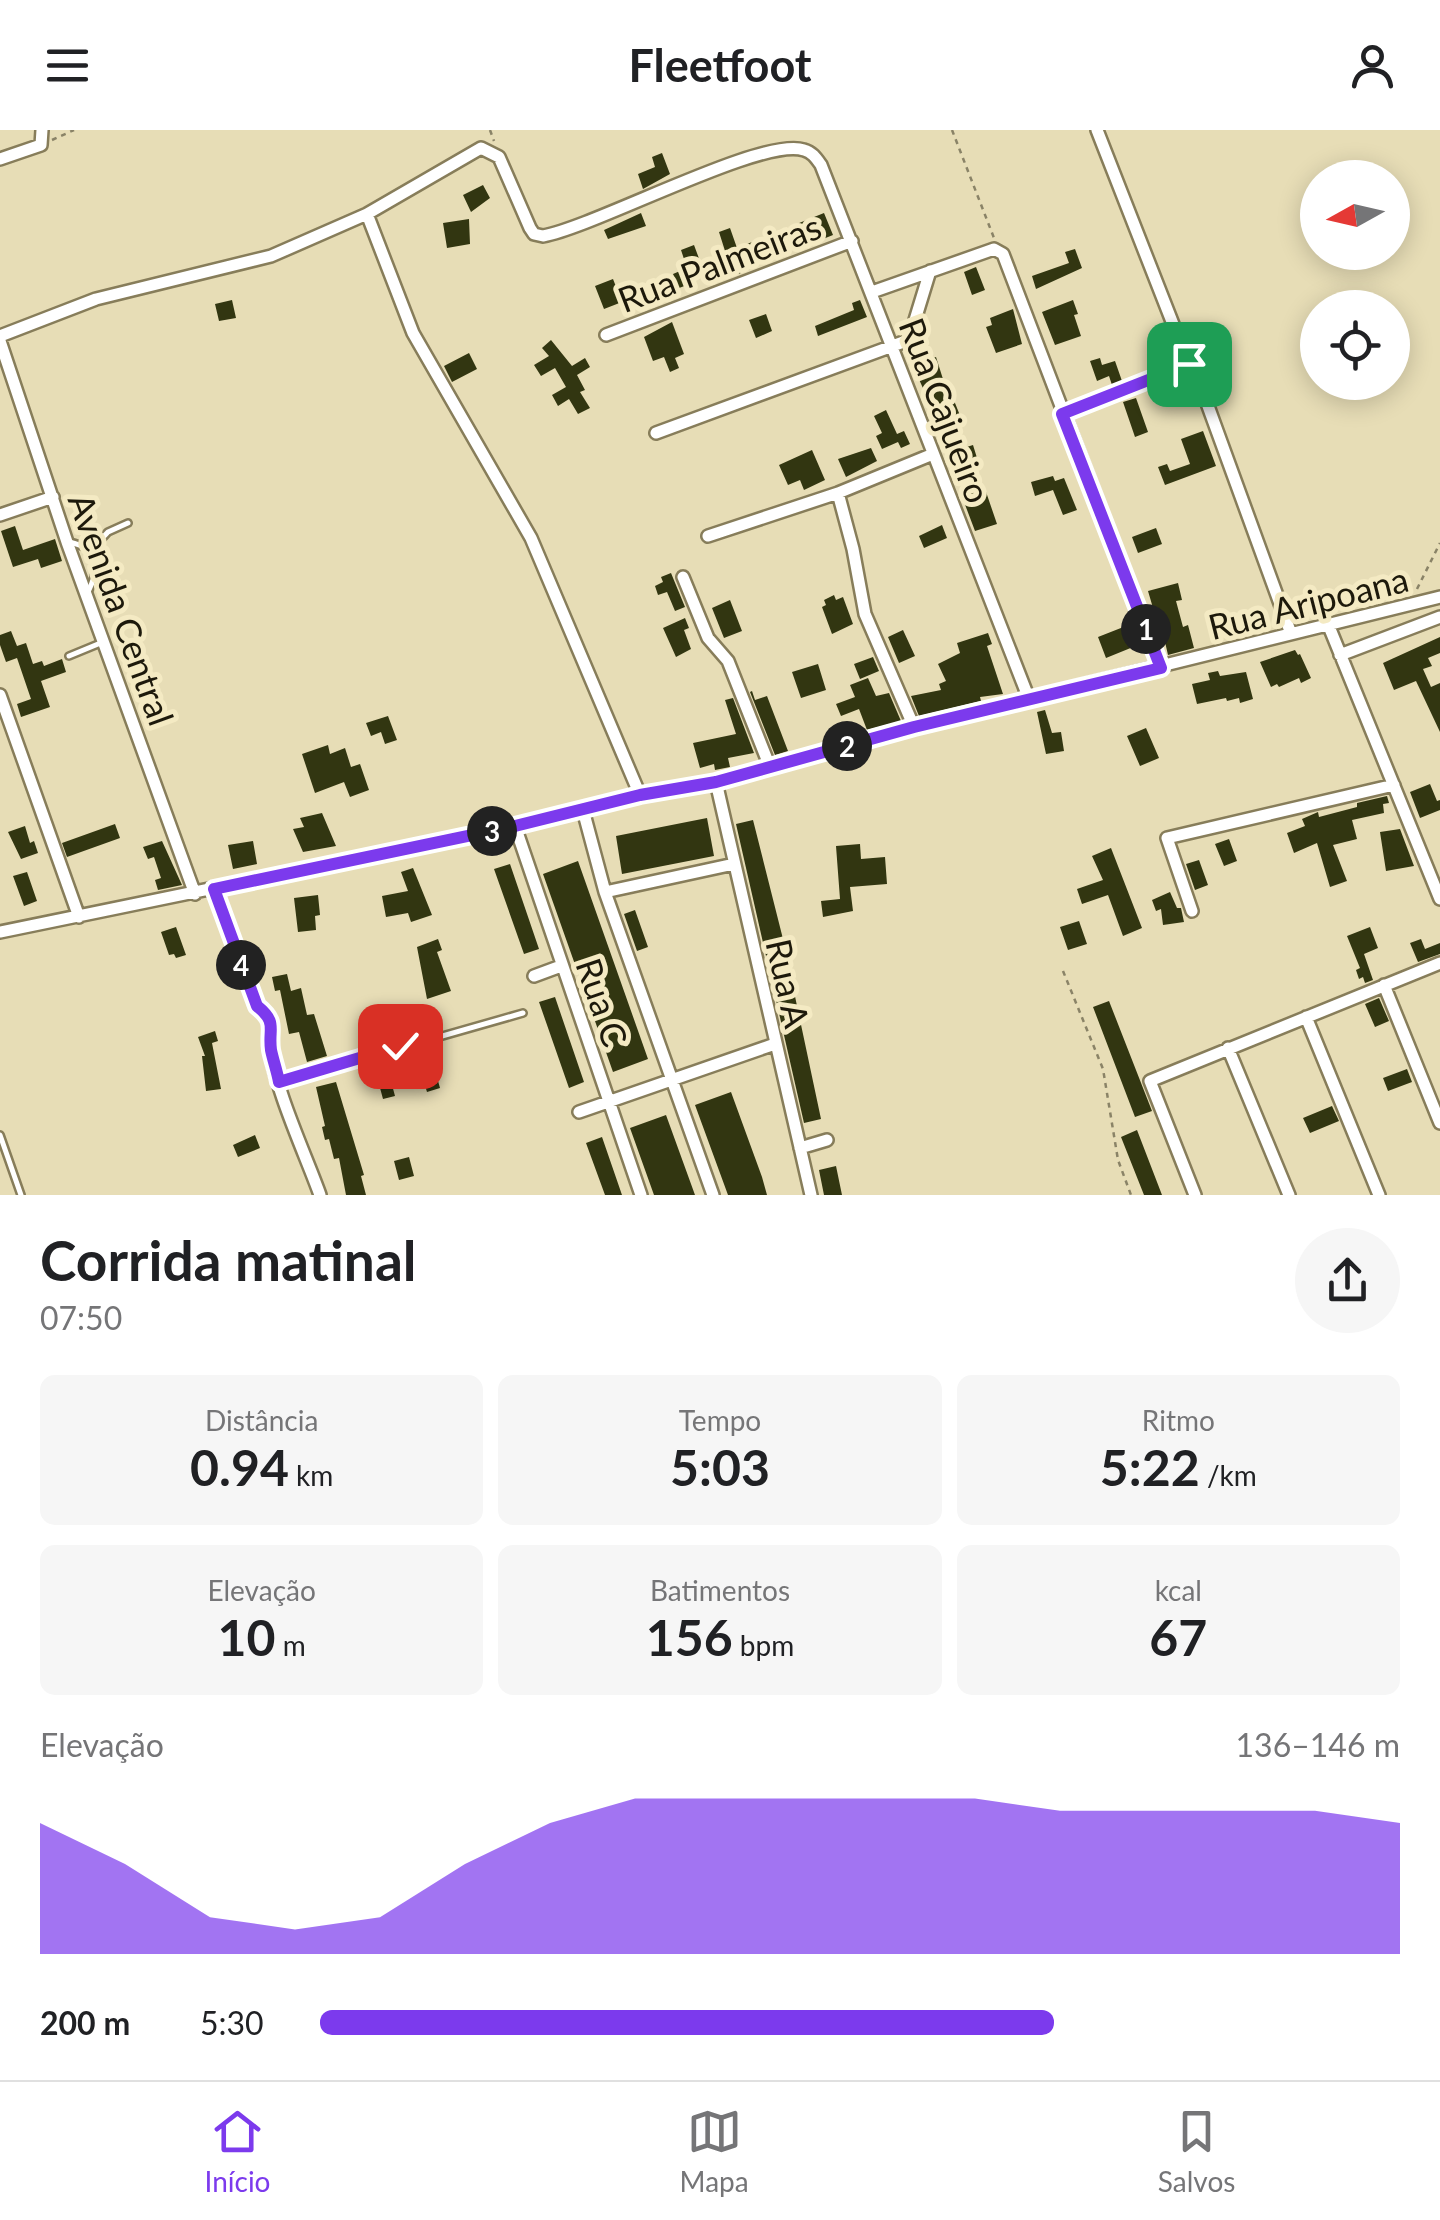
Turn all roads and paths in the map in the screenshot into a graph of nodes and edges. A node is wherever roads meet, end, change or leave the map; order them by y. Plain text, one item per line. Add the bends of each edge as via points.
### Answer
1 (42, 130) edge
2 (74, 130) edge
3 (952, 130) edge
4 (1097, 130) edge
5 (40, 145) junction
6 (0, 159) edge
7 (367, 214) junction
8 (852, 241) junction
9 (998, 249) junction
10 (930, 271) junction
11 (872, 292) junction
12 (606, 335) dead end
13 (0, 338) edge
14 (893, 347) junction
15 (1189, 364) junction
16 (1062, 414) junction
17 (656, 432) dead end
18 (932, 454) junction
19 (838, 492) junction
20 (53, 497) junction
21 (0, 515) edge
22 (128, 523) dead end
23 (708, 536) dead end
24 (68, 542) junction
25 (1440, 544) edge
26 (91, 550) junction
27 (684, 577) dead end
28 (87, 595) junction
29 (1440, 597) edge
30 (1409, 604) junction
31 (1440, 617) edge
32 (1328, 624) junction
33 (1290, 632) junction
34 (104, 642) junction
35 (1340, 655) junction
36 (69, 656) dead end
37 (1161, 668) junction
38 (0, 695) edge
39 (1029, 699) junction
40 (914, 727) junction
41 (770, 767) junction
42 (716, 782) junction
43 (1394, 785) junction
44 (640, 795) junction
45 (583, 810) junction
46 (515, 826) junction
47 (734, 864) junction
48 (214, 889) junction
49 (605, 892) junction
50 (195, 894) junction
51 (1440, 899) edge
52 (1192, 912) dead end
53 (79, 918) junction
54 (0, 932) edge
55 (1440, 963) edge
56 (561, 966) junction
57 (1063, 972) dead end
58 (534, 976) dead end
59 (1384, 984) junction
60 (523, 1013) dead end
61 (1306, 1017) junction
62 (775, 1044) junction
63 (1228, 1048) junction
64 (672, 1079) junction
65 (279, 1082) junction
66 (609, 1104) junction
67 (579, 1112) dead end
68 (1440, 1123) edge
69 (0, 1135) edge
70 (827, 1140) dead end
71 (800, 1148) junction
72 (21, 1195) edge
73 (320, 1195) edge
74 (641, 1195) edge
75 (713, 1195) edge
76 (811, 1195) edge
77 (1131, 1195) edge
78 (1196, 1195) edge
79 (1289, 1195) edge
80 (1379, 1195) edge

1 - 5 street
2 - 5 path
3 - 9 path
4 - 15 street
5 - 6 street
7 - 8 street, Rua Cajueiro via 481,148 500,156 534,234 551,235 786,148 802,149 821,164
7 - 13 street via 271,256 96,299
7 - 44 street via 413,332 531,538
8 - 11 street, Rua Cajueiro
8 - 12 street, Rua Palmeiras
9 - 10 street
9 - 16 street
10 - 11 street
10 - 14 street via 911,334
11 - 14 street, Rua Cajueiro
13 - 20 street, Avenida Central
14 - 17 street
14 - 18 street, Rua Cajueiro
15 - 16 street
15 - 33 street
16 - 37 street
18 - 19 street
18 - 39 street, Rua Cajueiro
19 - 23 street
19 - 40 street via 865,614
20 - 21 street
20 - 24 street, Avenida Central
22 - 26 lane
24 - 26 lane
24 - 28 street, Avenida Central
25 - 30 path
26 - 28 lane via 96,568
27 - 41 street via 708,638 728,661
28 - 34 street, Avenida Central
29 - 30 street, Rua Aripoana
30 - 32 street, Rua Aripoana
31 - 35 street
32 - 33 street, Rua Aripoana
32 - 35 street
33 - 37 street, Rua Aripoana
34 - 36 lane
34 - 50 street, Avenida Central
35 - 43 street
37 - 39 street, Rua Aripoana
38 - 53 street
39 - 40 street, Rua Aripoana
40 - 41 street, Rua Aripoana
41 - 42 street, Rua Aripoana
42 - 44 street, Rua Aripoana
42 - 47 street, Rua A
43 - 51 street
43 - 52 street via 1167,838
44 - 45 street, Rua Aripoana
45 - 46 street, Rua Aripoana
45 - 49 street
46 - 48 street, Rua Aripoana
46 - 56 street, Rua C
47 - 49 street
47 - 62 street, Rua A
48 - 50 street, Rua Aripoana
48 - 65 street via 257,1006 269,1016
49 - 64 street
50 - 53 street, Rua Aripoana
53 - 54 street, Rua Aripoana
55 - 59 street
56 - 58 street
56 - 66 street, Rua C
57 - 77 path via 1103,1069 1118,1160
59 - 61 street
59 - 68 street
60 - 65 lane
61 - 63 street
61 - 80 street
62 - 64 street
62 - 71 street, Rua A
63 - 78 street via 1150,1080
63 - 79 street
64 - 66 street
64 - 75 street
65 - 73 street
66 - 67 street
66 - 74 street, Rua C
69 - 72 lane
70 - 71 street
71 - 76 street, Rua A

